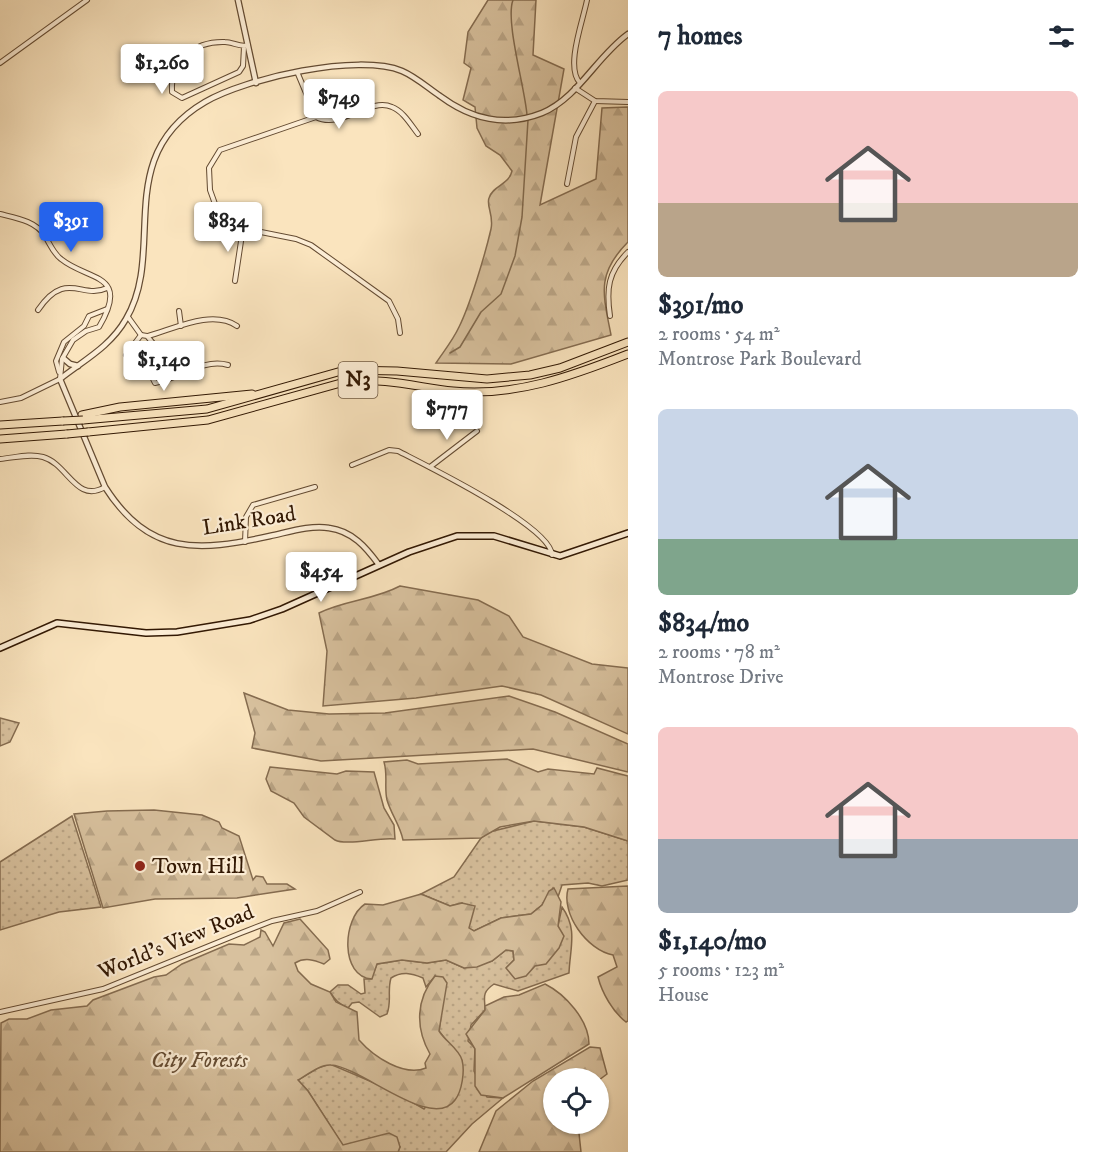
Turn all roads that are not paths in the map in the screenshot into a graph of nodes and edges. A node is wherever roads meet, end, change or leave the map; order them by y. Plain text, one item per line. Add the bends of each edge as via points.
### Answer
1 (87, 0) edge
2 (238, 0) edge
3 (587, 0) edge
4 (628, 34) edge
5 (246, 46) junction
6 (0, 63) edge
7 (297, 74) junction
8 (256, 83) junction
9 (580, 83) junction
10 (575, 88) junction
11 (595, 100) junction
12 (628, 102) edge
13 (316, 117) junction
14 (418, 134) dead end
15 (567, 184) dead end
16 (0, 214) edge
17 (243, 228) junction
18 (628, 252) edge
19 (235, 281) dead end
20 (107, 288) junction
21 (108, 309) junction
22 (38, 310) dead end
23 (179, 311) dead end
24 (610, 316) dead end
25 (128, 317) junction
26 (181, 326) junction
27 (237, 326) dead end
28 (400, 333) dead end
29 (141, 335) junction
30 (147, 336) junction
31 (628, 342) edge
32 (126, 354) dead end
33 (628, 354) edge
34 (63, 358) junction
35 (228, 365) dead end
36 (79, 366) junction
37 (59, 372) junction
38 (60, 379) junction
39 (0, 402) edge
40 (0, 423) edge
41 (477, 431) dead end
42 (0, 439) edge
43 (0, 459) edge
44 (352, 465) dead end
45 (430, 468) junction
46 (105, 487) junction
47 (315, 487) dead end
48 (628, 533) edge
49 (245, 542) junction
50 (552, 555) junction
51 (379, 565) junction
52 (0, 648) edge
53 (360, 892) dead end
54 (0, 1012) edge

1 - 6 street
2 - 5 street
3 - 9 street via 573,64
4 - 9 street
5 - 5 street via 214,43 186,53 174,73 172,92 182,98 239,72
5 - 8 street
7 - 8 street
7 - 10 street via 335,66 376,64 403,72 459,109 491,121 532,117
7 - 13 street
8 - 25 street via 204,103 179,123 161,146 145,194 141,274
9 - 10 street
10 - 11 street
11 - 12 street
11 - 15 street via 576,136
13 - 14 street via 333,120 377,106 390,106
13 - 17 street via 219,150 214,157 209,168 210,190 219,215 231,226
16 - 20 street via 33,224 62,260 97,276
17 - 19 street
17 - 28 street via 296,239 325,254 389,301
18 - 24 street via 609,278
20 - 21 street
20 - 22 street via 99,292 79,287 59,291 48,296
21 - 34 street via 99,327 73,340
21 - 37 street via 89,316 84,326 64,342 56,361
23 - 26 street
25 - 29 street
25 - 36 street via 105,346
26 - 27 street via 215,319
26 - 30 street
29 - 30 street
29 - 32 street
30 - 35 street via 157,348 155,382 214,363
31 - 40 highway, N3, bridge via 530,375 487,379 345,370 207,409
33 - 42 highway, N3, bridge via 530,387 454,391 370,379 348,381 208,420
34 - 36 street
34 - 37 street
36 - 38 street
37 - 38 street
38 - 39 street via 21,398
38 - 46 street, Link Road
41 - 45 street
43 - 46 street via 45,457 81,489 89,492
44 - 45 street via 393,449
45 - 50 street via 516,516 549,544
46 - 49 street, Link Road via 137,524 167,541 192,547
47 - 49 street via 253,504 246,517
48 - 50 main road via 567,555
49 - 51 street, Link Road via 303,528 330,528 360,542
50 - 51 main road via 507,539 471,534 448,537
51 - 52 main road via 250,620 147,633 57,622
53 - 54 street, World's View Road via 317,911 272,921 103,990

